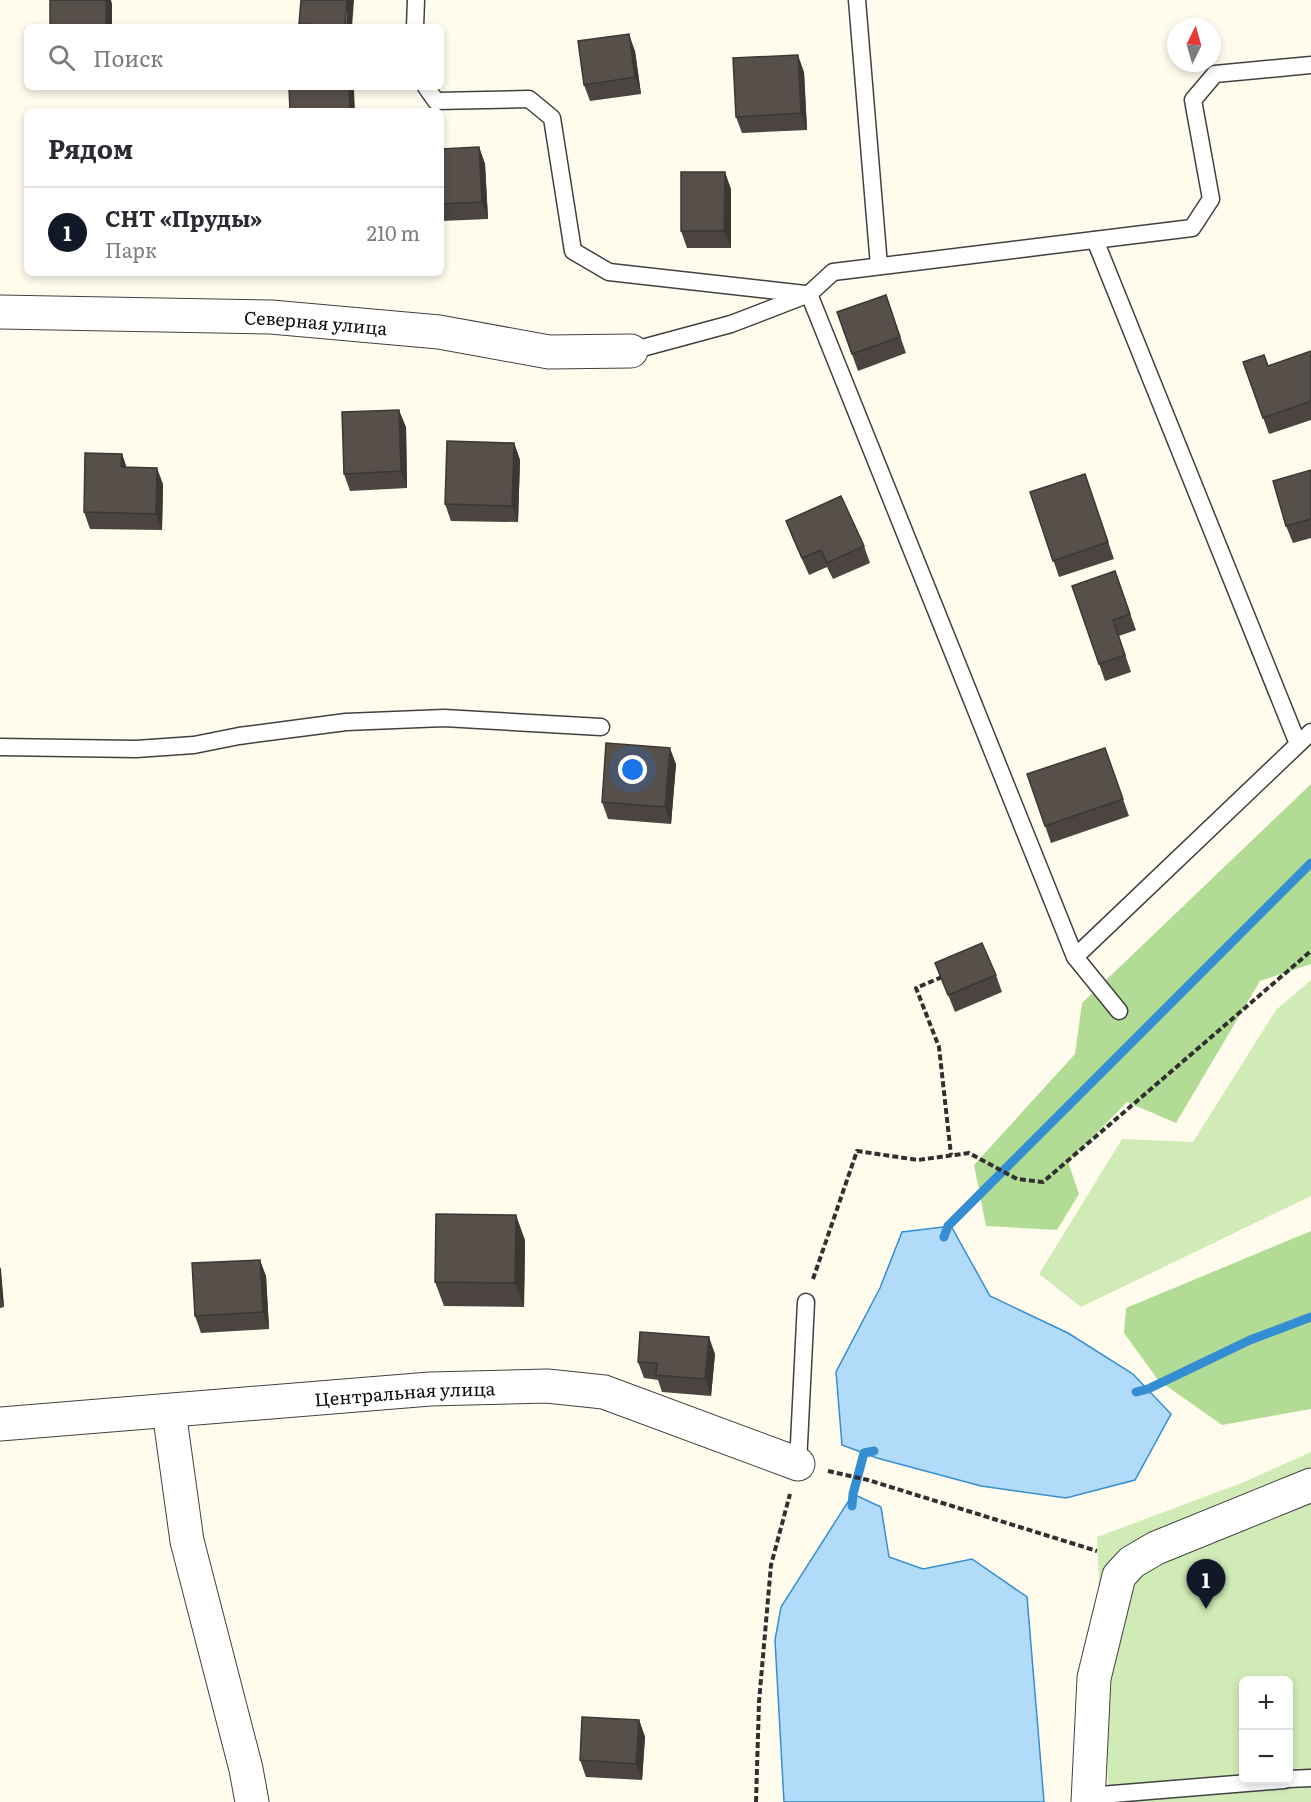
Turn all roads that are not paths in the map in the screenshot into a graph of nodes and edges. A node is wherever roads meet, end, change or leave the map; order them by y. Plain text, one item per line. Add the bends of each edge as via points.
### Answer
1 (416, 0) edge
2 (857, 0) edge
3 (416, 24) edge
4 (1311, 65) edge
5 (428, 90) edge
6 (1095, 240) junction
7 (879, 266) junction
8 (809, 294) junction
9 (0, 312) edge
10 (631, 351) joint
11 (601, 727) dead end
12 (1311, 732) edge
13 (1298, 744) junction
14 (0, 747) edge
15 (1074, 957) junction
16 (1119, 1011) dead end
17 (806, 1302) road end
18 (169, 1411) junction
19 (0, 1424) edge
20 (798, 1464) joint
21 (1311, 1485) edge
22 (1311, 1778) edge
23 (1293, 1779) edge
24 (1239, 1784) edge
25 (1088, 1799) edge
26 (252, 1802) edge

1 - 3 lane
2 - 7 lane
4 - 6 lane via 1215,74 1193,100 1211,199 1192,228
5 - 8 lane via 436,101 529,99 552,118 573,251 609,272
6 - 7 lane
6 - 13 lane
7 - 8 lane via 833,272
8 - 10 lane via 731,324
8 - 15 lane
9 - 10 street, Северная улица via 271,316 439,332 549,352
11 - 14 lane via 444,718 346,722 194,745
12 - 13 lane
13 - 15 lane
15 - 16 lane
17 - 20 lane
18 - 19 street, Центральная улица
18 - 20 street, Центральная улица via 429,1389 547,1386 603,1392
18 - 26 street via 187,1541
21 - 25 street via 1156,1548 1132,1562 1119,1576 1095,1678
22 - 23 lane
24 - 25 lane

